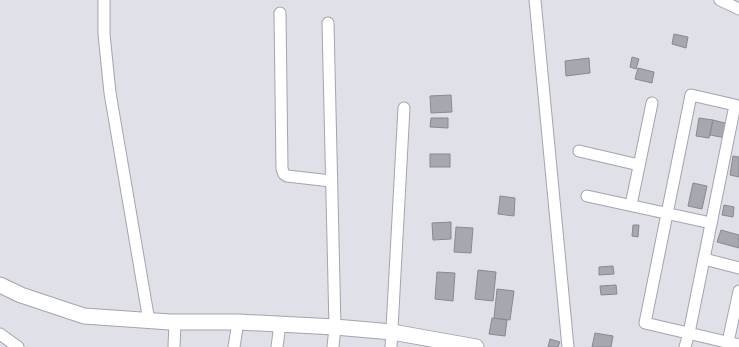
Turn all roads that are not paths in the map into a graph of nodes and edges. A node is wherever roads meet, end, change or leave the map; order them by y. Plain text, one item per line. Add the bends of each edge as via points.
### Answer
1 (104, 0) edge
2 (535, 0) edge
3 (720, 0) edge
4 (739, 9) edge
5 (280, 13) dead end
6 (328, 23) dead end
7 (652, 103) dead end
8 (404, 108) dead end
9 (579, 151) dead end
10 (639, 165) junction
11 (331, 181) junction
12 (587, 196) dead end
13 (631, 205) junction
14 (668, 213) junction
15 (711, 223) junction
16 (704, 259) junction
17 (739, 268) edge
18 (0, 285) edge
19 (739, 291) edge
20 (149, 321) junction
21 (175, 322) junction
22 (238, 322) junction
23 (280, 324) junction
24 (336, 327) junction
25 (689, 333) junction
26 (0, 334) edge
27 (392, 340) edge
28 (728, 342) junction
29 (739, 345) edge
30 (18, 347) edge
31 (174, 347) edge
32 (234, 347) edge
33 (277, 347) edge
34 (333, 347) edge
35 (476, 347) edge
36 (568, 347) edge
37 (685, 347) edge

1 - 20 street via 104,34 110,93
2 - 36 street
3 - 4 street
5 - 11 street via 282,169 287,176
6 - 11 street
7 - 10 street
8 - 27 street
9 - 10 street
10 - 13 street
11 - 24 street
12 - 13 street
13 - 14 street
14 - 15 street
14 - 15 street via 691,95 735,105
14 - 25 street via 645,323
15 - 16 street
16 - 17 street
16 - 25 street
18 - 20 main road via 84,316
19 - 28 street
20 - 21 main road
21 - 22 main road
21 - 31 street
22 - 23 main road
22 - 32 street
23 - 24 main road
23 - 33 street
24 - 27 main road
24 - 34 street
25 - 28 street
25 - 37 street
26 - 30 street
27 - 35 main road
28 - 29 street

